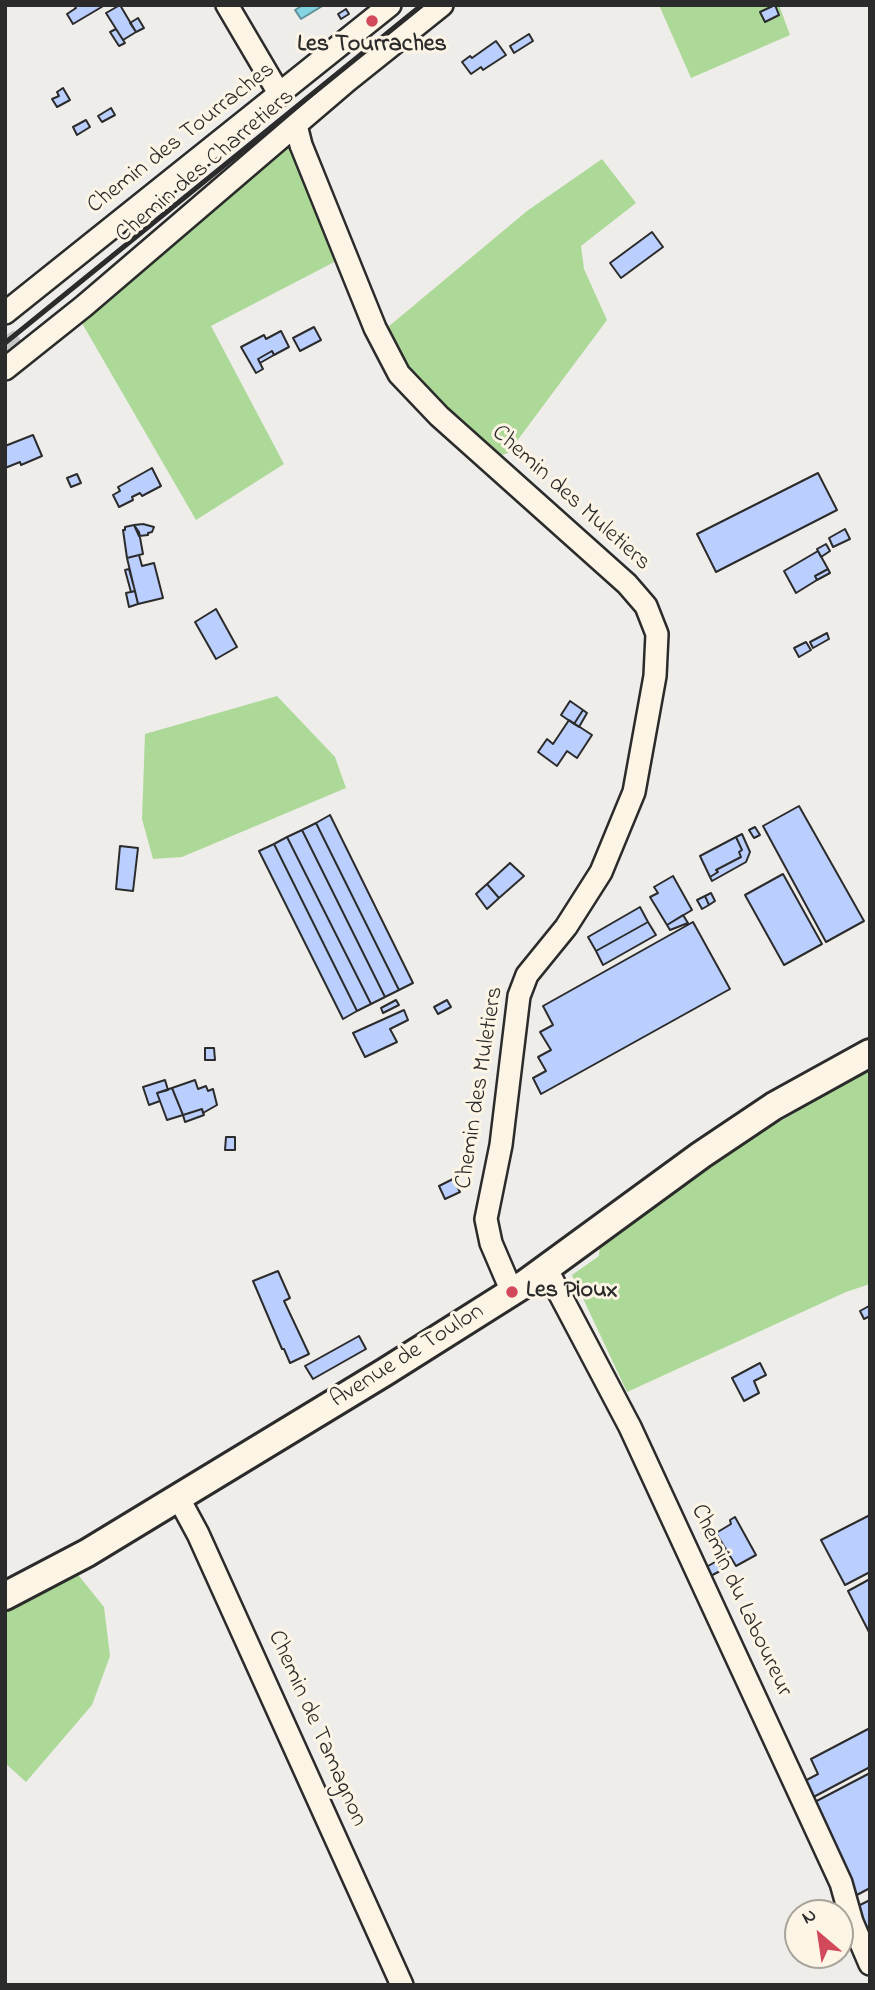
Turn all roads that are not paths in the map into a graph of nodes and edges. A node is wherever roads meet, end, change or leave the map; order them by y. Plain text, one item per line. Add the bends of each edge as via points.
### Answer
1 (227, 5) edge
2 (390, 5) edge
3 (442, 5) edge
4 (280, 94) junction
5 (296, 125) junction
6 (5, 313) edge
7 (5, 369) edge
8 (870, 1053) edge
9 (547, 1268) junction
10 (512, 1292) junction
11 (178, 1497) junction
12 (5, 1596) edge
13 (870, 1964) edge
14 (402, 1985) edge

1 - 4 street
2 - 4 street, Chemin des Tourraches
3 - 5 street, Chemin des Charretiers
4 - 6 street, Chemin des Tourraches
5 - 7 street, Chemin des Charretiers
5 - 10 street, Chemin des Muletiers via 375,328 399,374 439,416 627,584 646,606 657,634 655,676 634,792 601,872 566,927 527,975 519,996 502,1146 486,1219
8 - 9 main road, Avenue de Toulon via 774,1106
9 - 10 main road, Avenue de Toulon
9 - 13 street, Chemin du Laboureur via 630,1427 841,1882
10 - 11 main road, Avenue de Toulon
11 - 12 main road, Avenue de Toulon
11 - 14 street, Chemin de Tamagnon

